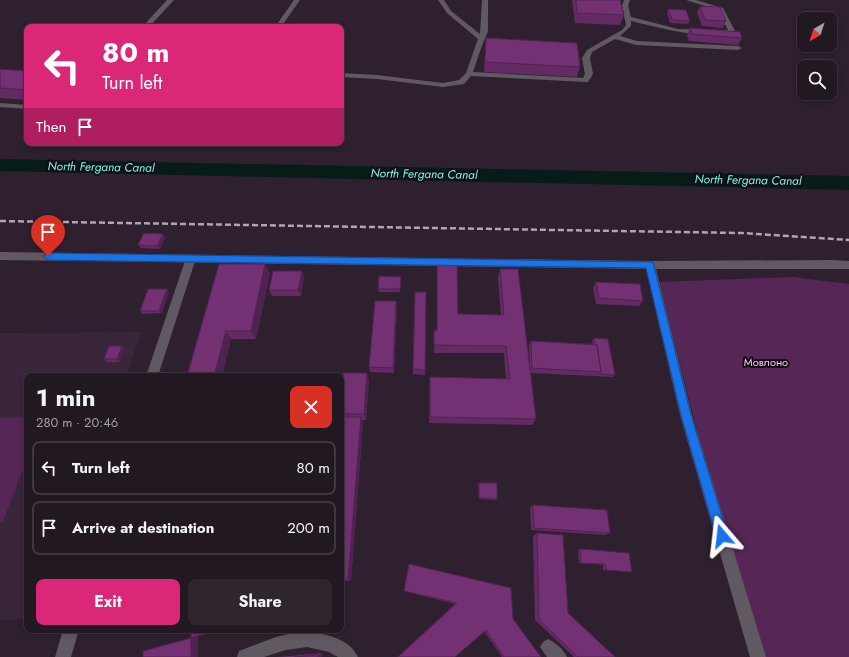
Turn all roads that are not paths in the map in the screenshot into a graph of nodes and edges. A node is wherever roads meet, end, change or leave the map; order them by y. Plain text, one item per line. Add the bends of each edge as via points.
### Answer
1 (171, 0) edge
2 (297, 0) edge
3 (441, 0) edge
4 (485, 0) edge
5 (627, 0) edge
6 (689, 0) edge
7 (700, 1) edge
8 (628, 18) junction
9 (148, 24) edge
10 (280, 24) edge
11 (614, 36) junction
12 (482, 39) junction
13 (738, 48) edge
14 (469, 74) junction
15 (344, 75) edge
16 (0, 105) edge
17 (24, 107) edge
18 (0, 256) edge
19 (191, 258) junction
20 (222, 258) junction
21 (650, 265) junction
22 (849, 265) edge
23 (217, 273) edge
24 (153, 373) edge
25 (70, 633) edge
26 (63, 657) edge
27 (245, 657) edge
28 (350, 657) edge
29 (758, 657) edge

1 - 9 street
2 - 10 street
3 - 12 street via 449,12
4 - 12 street via 486,31
5 - 8 street via 625,6
6 - 7 street
7 - 8 street via 721,9 732,31 678,31
8 - 11 street via 628,28
11 - 13 street via 636,43
11 - 14 street via 589,50 586,58 589,74 585,80
12 - 14 street
14 - 15 street via 461,82 443,85
16 - 17 street
18 - 19 street
19 - 20 street
19 - 24 street
20 - 21 street
20 - 23 street
21 - 22 street
21 - 29 street via 686,415
25 - 26 street
27 - 28 street via 284,641 308,638 335,646

